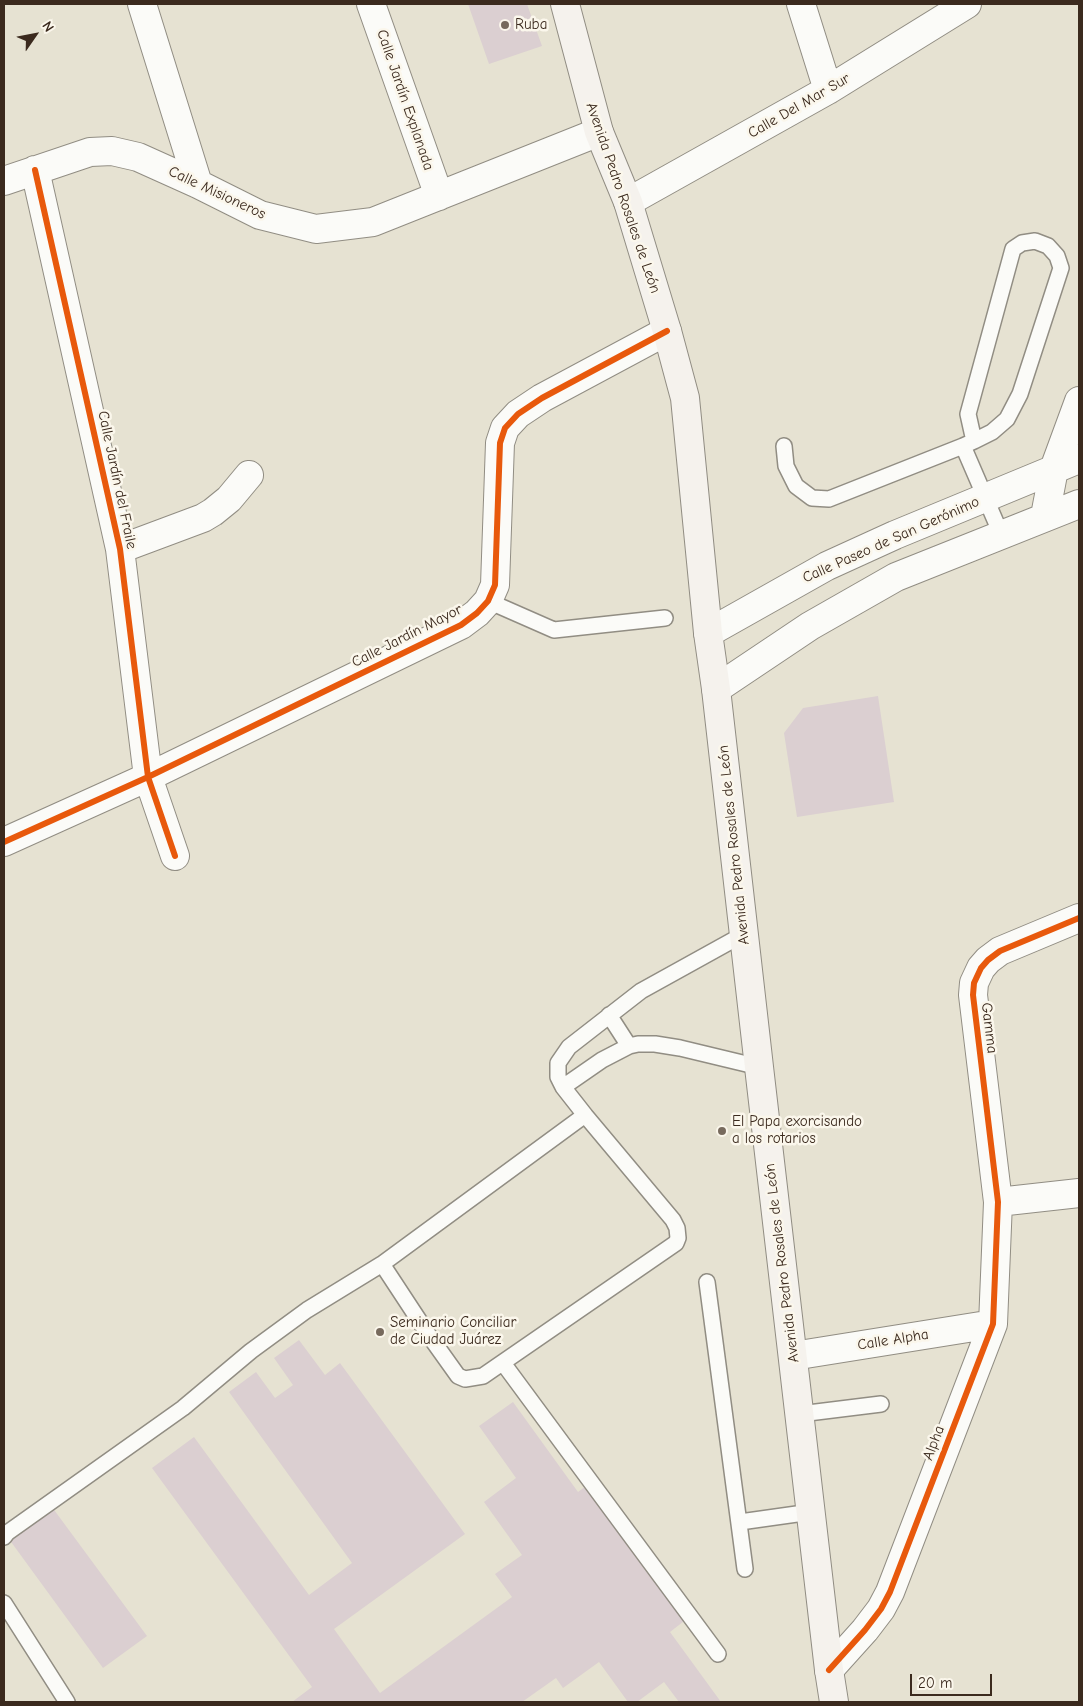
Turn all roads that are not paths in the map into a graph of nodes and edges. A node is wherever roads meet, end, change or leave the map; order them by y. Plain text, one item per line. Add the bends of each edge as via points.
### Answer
1 (142, 4) edge
2 (371, 4) edge
3 (565, 4) edge
4 (801, 4) edge
5 (967, 4) edge
6 (828, 90) junction
7 (598, 132) junction
8 (35, 170) junction
9 (4, 181) edge
10 (198, 184) junction
11 (438, 196) junction
12 (628, 202) junction
13 (667, 331) junction
14 (1079, 401) edge
15 (969, 443) junction
16 (784, 446) dead end
17 (1079, 459) edge
18 (1054, 469) junction
19 (248, 475) dead end
20 (986, 497) junction
21 (1079, 504) edge
22 (1045, 516) junction
23 (1001, 534) junction
24 (120, 549) junction
25 (488, 601) junction
26 (665, 618) dead end
27 (708, 633) junction
28 (716, 690) junction
29 (148, 776) junction
30 (4, 842) edge
31 (175, 856) dead end
32 (1079, 918) edge
33 (744, 934) junction
34 (609, 1014) junction
35 (629, 1046) junction
36 (759, 1067) junction
37 (563, 1087) junction
38 (585, 1115) junction
39 (1079, 1192) edge
40 (998, 1202) junction
41 (382, 1264) junction
42 (707, 1282) dead end
43 (993, 1324) junction
44 (793, 1356) junction
45 (503, 1363) junction
46 (881, 1404) dead end
47 (800, 1414) junction
48 (811, 1512) junction
49 (740, 1522) junction
50 (4, 1537) edge
51 (745, 1569) dead end
52 (4, 1603) edge
53 (718, 1654) dead end
54 (829, 1670) junction
55 (67, 1702) edge
56 (834, 1702) edge

1 - 10 street
2 - 11 street, Calle Jardín Explanada
3 - 7 main road, Avenida Pedro Rosales de León
4 - 6 street
5 - 6 street, Calle Del Mar Sur
6 - 12 street, Calle Del Mar Sur
7 - 11 street, Calle Misioneros
7 - 12 main road, Avenida Pedro Rosales de León
8 - 9 street, Calle Misioneros
8 - 10 street, Calle Misioneros via 90,152 112,151 138,156
8 - 24 street, Calle Jardín del Fraile
10 - 11 street, Calle Misioneros via 260,215 316,229 373,222
12 - 13 main road, Avenida Pedro Rosales de León
13 - 25 street, Calle Jardín Mayor via 542,398 518,414 505,428 500,443 495,585
13 - 27 main road, Avenida Pedro Rosales de León via 685,398
14 - 18 street
15 - 15 lane via 968,414 1013,249 1022,243 1035,241 1048,246 1057,256 1061,268 1020,394 1007,419 992,432
15 - 16 lane via 829,499 812,498 796,486 786,466
15 - 20 lane
17 - 18 street, Calle Paseo de San Gerónimo
18 - 20 street, Calle Paseo de San Gerónimo
18 - 22 street
19 - 24 street via 214,512
20 - 23 lane
20 - 27 street, Calle Paseo de San Gerónimo via 828,566
21 - 22 street
22 - 23 street
23 - 28 street via 896,577 810,626
24 - 29 street, Calle Jardín del Fraile
25 - 26 lane via 554,630
25 - 29 street, Calle Jardín Mayor via 461,626
27 - 28 main road, Avenida Pedro Rosales de León
28 - 33 main road, Avenida Pedro Rosales de León
29 - 30 street, Calle Jardín Mayor
29 - 31 street, Calle Jardín del Fraile
32 - 40 street, Gamma via 1000,951 981,968 974,983
33 - 34 lane via 641,991
33 - 36 main road, Avenida Pedro Rosales de León
34 - 35 lane
34 - 37 lane via 569,1047 558,1063 558,1077
35 - 36 lane via 655,1044
35 - 37 lane
36 - 44 main road, Avenida Pedro Rosales de León
37 - 38 lane
38 - 41 lane
38 - 45 lane via 673,1220 678,1238 676,1243
39 - 40 street
40 - 43 street, Alpha
41 - 45 lane via 458,1376 465,1379 483,1376
41 - 50 lane via 307,1310 251,1351 183,1408
42 - 49 lane
43 - 44 street, Calle Alpha
43 - 54 street, Alpha via 890,1592 865,1630
44 - 47 main road, Avenida Pedro Rosales de León
45 - 53 lane
46 - 47 lane
47 - 48 main road, Avenida Pedro Rosales de León
48 - 49 lane
48 - 54 main road, Avenida Pedro Rosales de León
49 - 51 lane
52 - 55 lane
54 - 56 main road, Avenida Pedro Rosales de León

